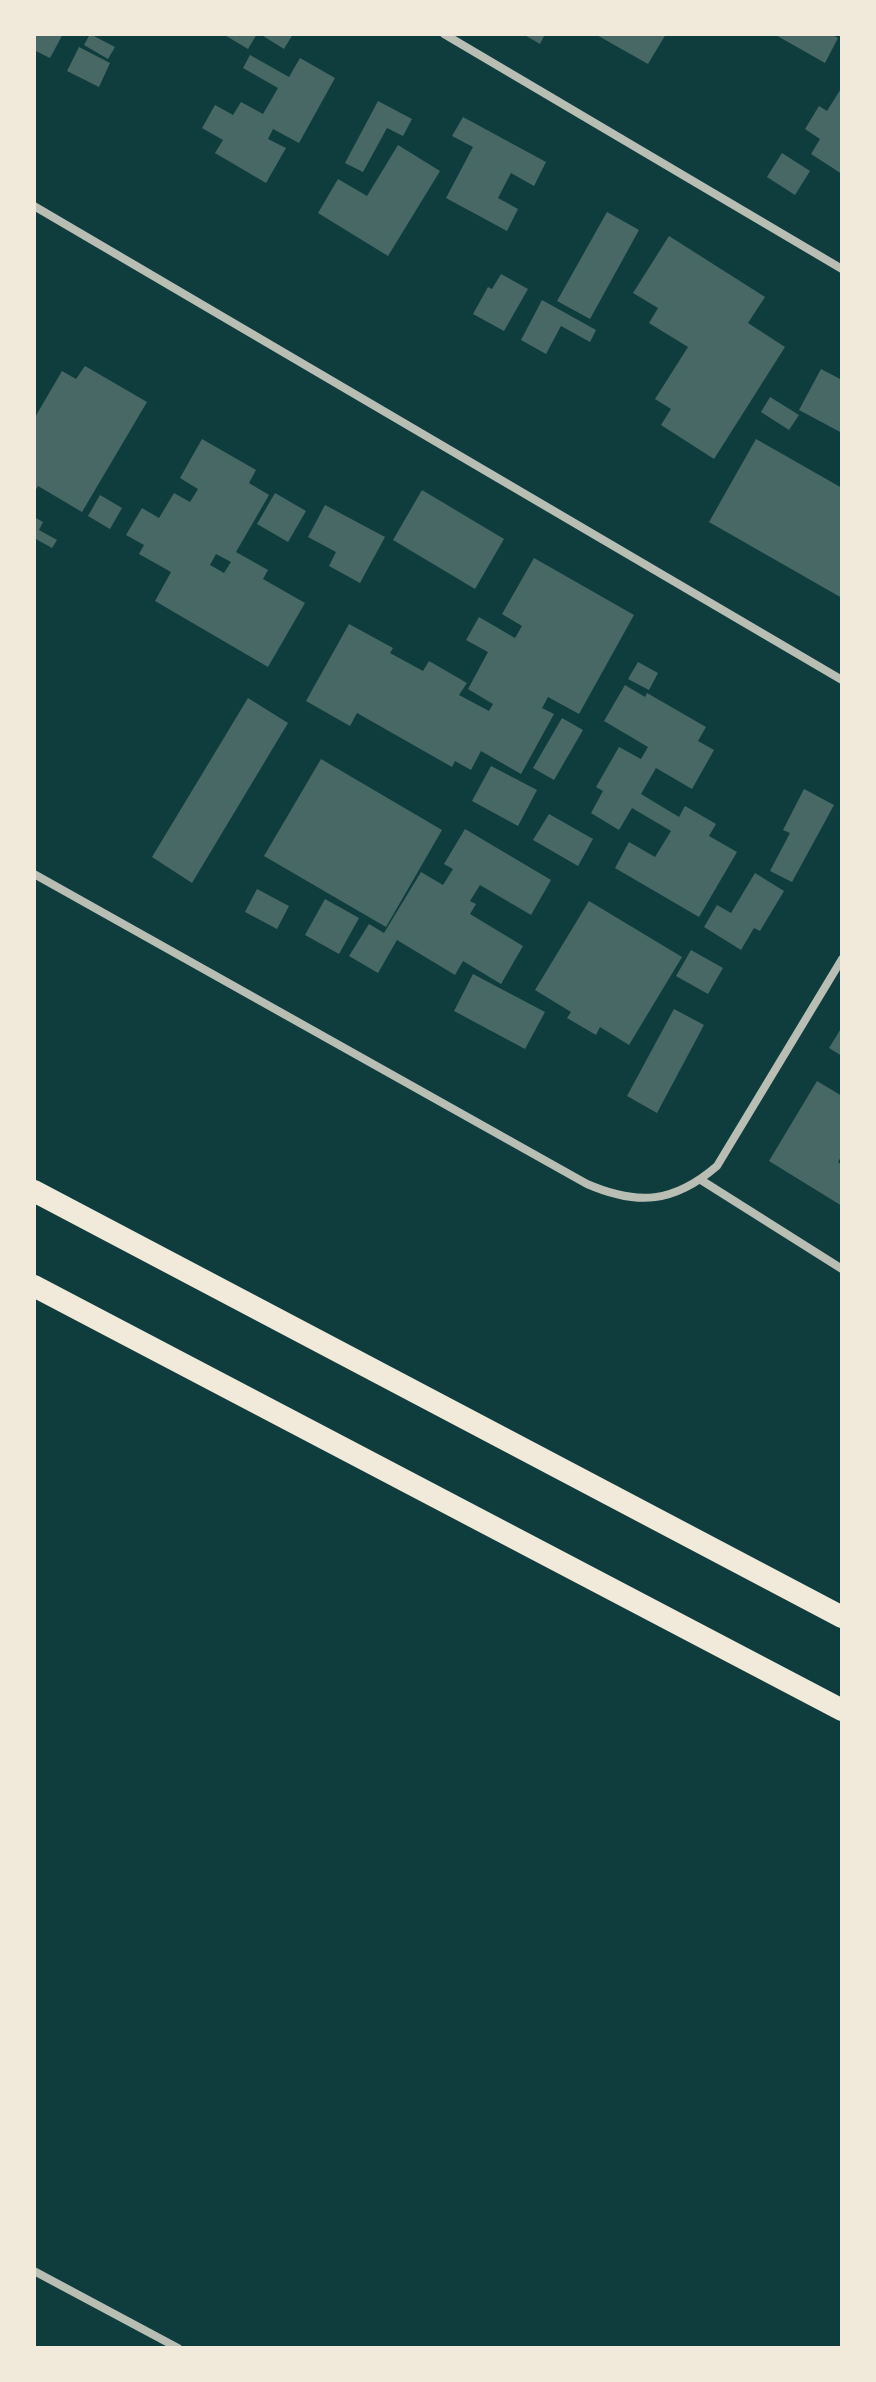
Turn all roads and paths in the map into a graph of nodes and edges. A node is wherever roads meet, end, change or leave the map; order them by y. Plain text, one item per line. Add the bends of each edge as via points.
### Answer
1 (444, 34) edge
2 (34, 206) edge
3 (842, 269) edge
4 (842, 680) edge
5 (34, 874) edge
6 (842, 959) edge
7 (701, 1180) junction
8 (34, 1191) edge
9 (842, 1269) edge
10 (34, 1286) edge
11 (842, 1617) edge
12 (842, 1710) edge
13 (34, 2271) edge
14 (178, 2348) edge

1 - 3 street
2 - 4 street
5 - 7 street via 587,1184 644,1200 674,1194
6 - 7 street via 729,1149
7 - 9 street
8 - 11 highway
10 - 12 highway
13 - 14 street

